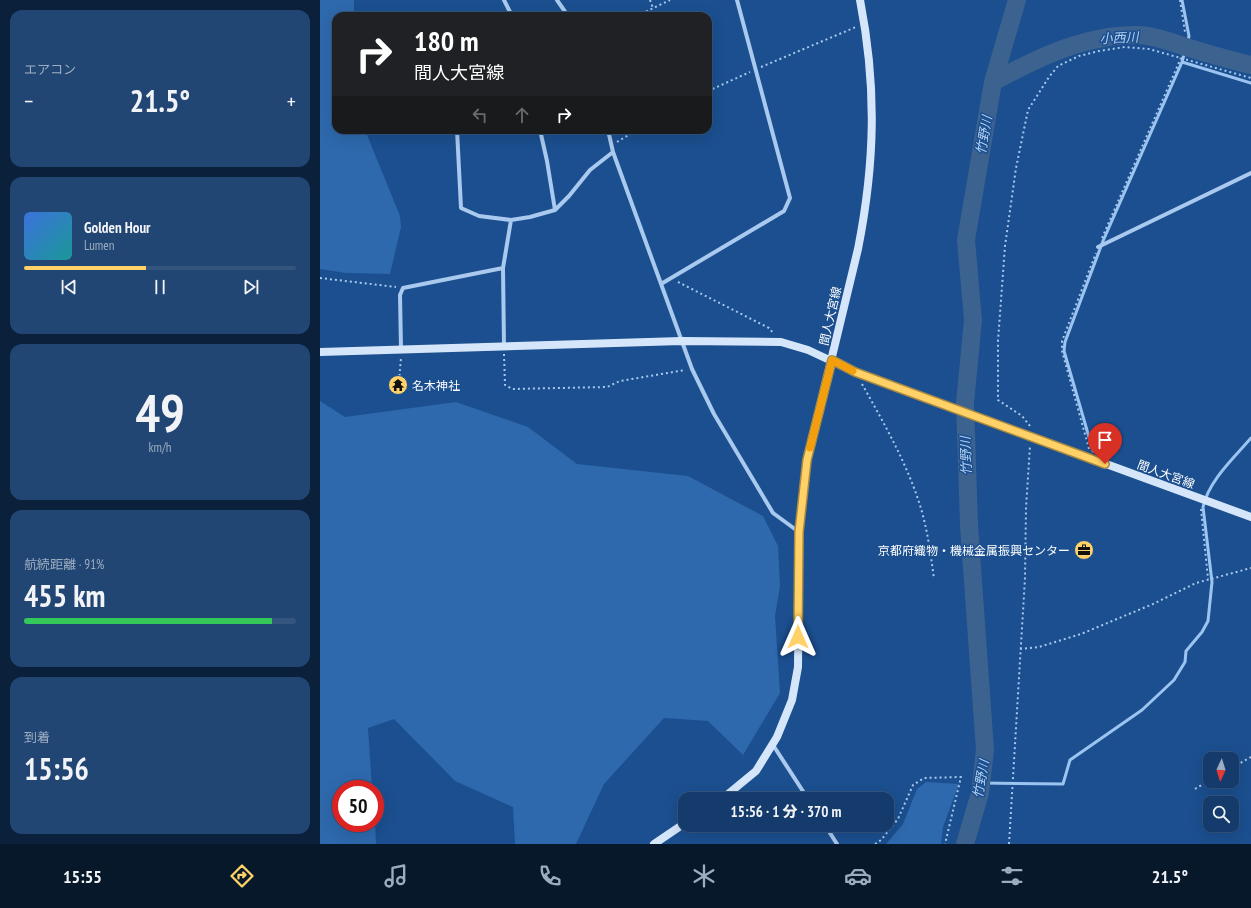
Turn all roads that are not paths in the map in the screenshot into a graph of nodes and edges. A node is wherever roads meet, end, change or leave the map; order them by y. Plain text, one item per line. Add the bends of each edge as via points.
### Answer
1 (504, 0) edge
2 (557, 0) edge
3 (737, 0) edge
4 (860, 0) edge
5 (510, 12) edge
6 (565, 12) edge
7 (457, 134) edge
8 (541, 134) edge
9 (609, 134) edge
10 (613, 152) junction
11 (1251, 173) edge
12 (555, 210) junction
13 (511, 220) junction
14 (1098, 247) road end
15 (503, 268) junction
16 (661, 284) junction
17 (682, 341) junction
18 (504, 346) junction
19 (401, 349) junction
20 (320, 352) edge
21 (832, 360) junction
22 (1251, 517) edge
23 (799, 532) junction
24 (772, 745) junction
25 (730, 792) edge
26 (803, 792) edge
27 (678, 828) edge
28 (829, 832) edge
29 (654, 844) edge
30 (837, 844) edge

1 - 5 street
2 - 6 street
3 - 16 street via 790,198 784,211
4 - 21 main road, 間人大宮線 via 872,91 871,161 861,235
7 - 13 street via 461,208 479,216
8 - 12 street
9 - 10 street
10 - 12 street via 590,170
10 - 16 street
11 - 14 street
12 - 13 street
13 - 15 street
15 - 18 street
15 - 19 street via 402,288
16 - 17 street
17 - 18 main road
17 - 21 main road via 781,342
17 - 23 street via 692,369 714,414 773,513
18 - 19 main road
19 - 20 main road
21 - 22 main road, 間人大宮線 via 855,372
21 - 23 main road via 807,460
23 - 24 main road via 798,667 792,700
24 - 25 main road via 756,771
24 - 26 street
27 - 29 main road
28 - 30 street

